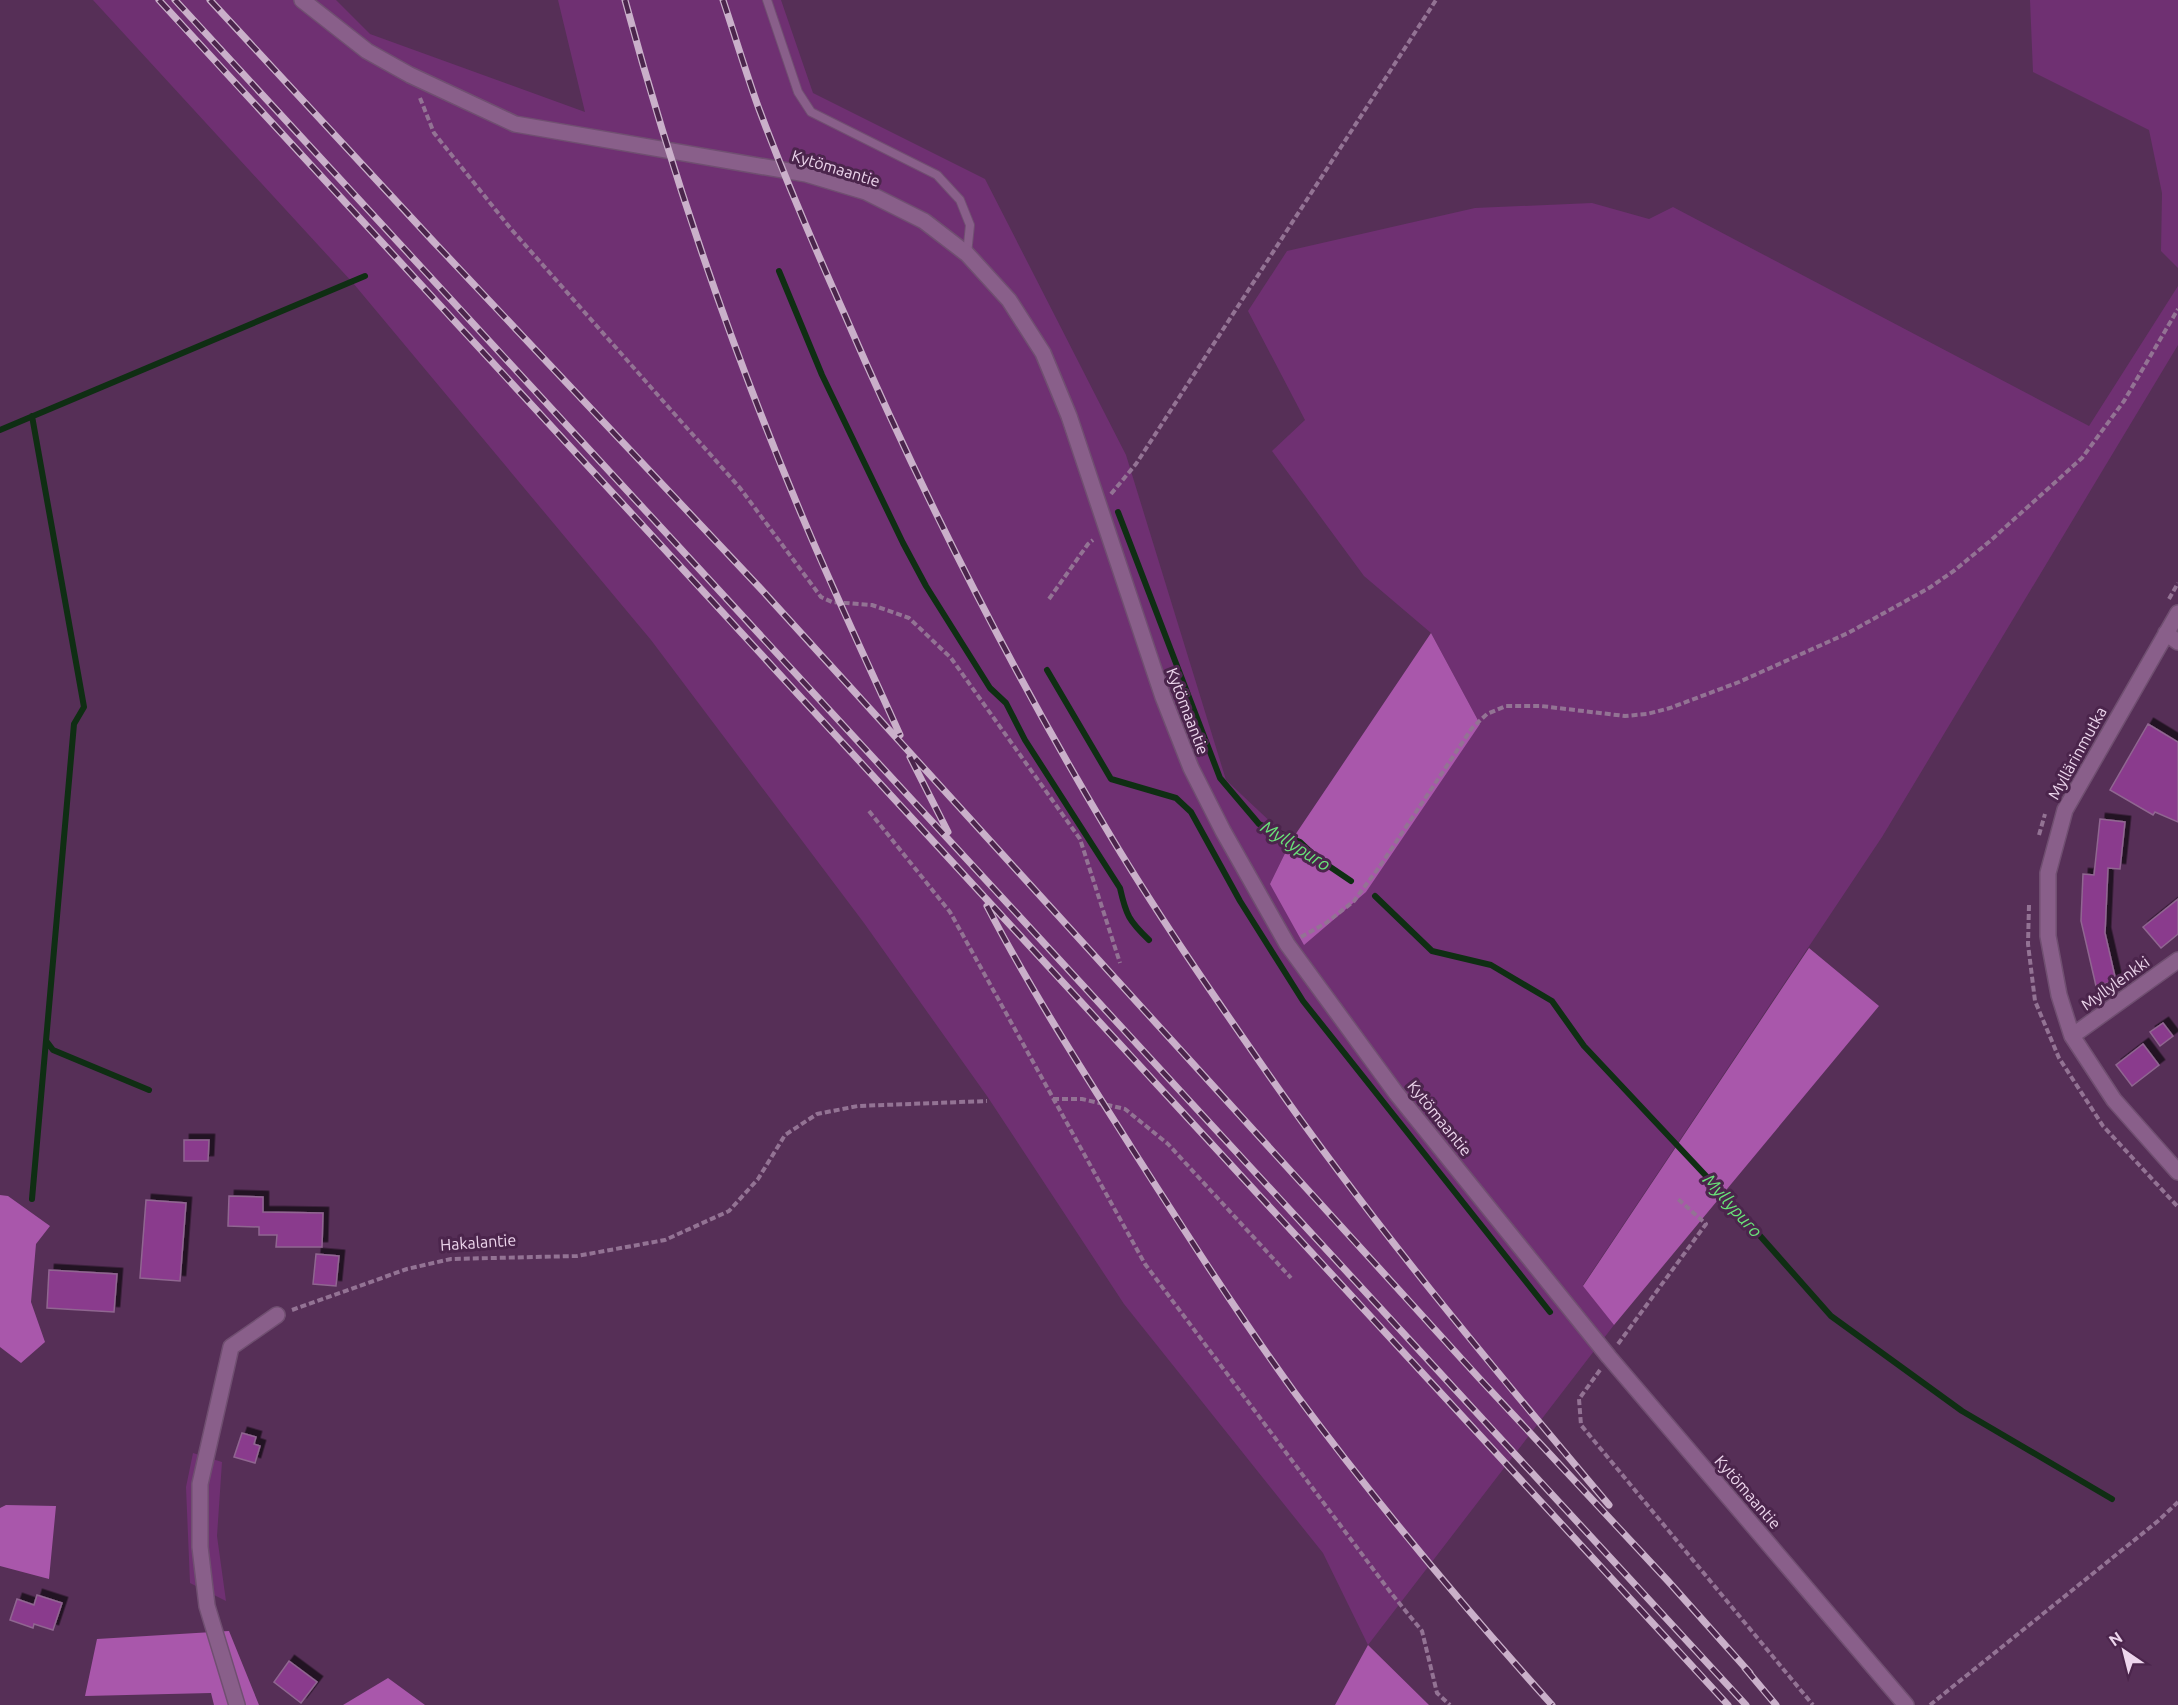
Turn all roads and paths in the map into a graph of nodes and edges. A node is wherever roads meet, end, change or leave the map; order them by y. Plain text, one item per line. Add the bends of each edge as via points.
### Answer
1 (302, 0) edge
2 (767, 0) edge
3 (1436, 0) edge
4 (411, 75) junction
5 (967, 254) junction
6 (2178, 309) edge
7 (1099, 508) junction
8 (1106, 530) junction
9 (2178, 583) edge
10 (1049, 599) dead end
11 (2172, 608) edge
12 (2172, 637) edge
13 (2101, 710) dead end
14 (2067, 770) dead end
15 (869, 811) dead end
16 (2047, 811) dead end
17 (2038, 841) dead end
18 (2030, 902) dead end
19 (1287, 944) junction
20 (2178, 960) edge
21 (1120, 963) dead end
22 (2072, 1036) junction
23 (1053, 1099) junction
24 (987, 1101) dead end
25 (2178, 1172) edge
26 (1677, 1198) dead end
27 (2178, 1207) edge
28 (1291, 1278) dead end
29 (277, 1315) joint
30 (1609, 1357) junction
31 (2178, 1502) edge
32 (237, 1705) edge
33 (1449, 1705) edge
34 (1813, 1705) edge
35 (1906, 1705) edge
36 (1930, 1705) edge

1 - 4 street, Kytömaantie via 367,51
2 - 5 lane via 798,92 811,112 937,175 960,200 970,225
3 - 7 path via 1136,465
4 - 5 street, Kytömaantie via 515,124 806,174 866,192 924,221
4 - 21 path via 434,133 512,229 740,488 821,597 832,602 872,605 909,618 951,658 1080,839
5 - 7 street, Kytömaantie via 1009,300 1043,353 1069,416
6 - 19 path via 2124,401 2082,458 1955,570 1848,633 1670,708 1625,716 1542,706 1506,706 1487,714 1472,728 1354,901 1326,923
7 - 8 street, Kytömaantie
8 - 10 path via 1088,544
8 - 19 street, Kytömaantie via 1162,698 1191,768
9 - 11 path
11 - 12 street, Myllärinmutka
12 - 22 street, Myllärinmutka via 2066,810 2048,873 2048,936 2059,995
13 - 14 path
15 - 23 path via 950,912
16 - 17 path
18 - 27 path via 2028,944 2035,1001 2059,1058 2103,1126
19 - 30 street, Kytömaantie via 1396,1092
20 - 22 street, Myllylenkki
22 - 25 street, Myllärinmutka via 2114,1100
23 - 28 path via 1082,1099 1125,1109 1168,1144
23 - 33 path via 1144,1264 1422,1631 1437,1693
24 - 29 path, Hakalantie via 858,1106 817,1114 785,1135 758,1179 729,1211 665,1240 577,1256 451,1259 407,1269
26 - 30 path via 1706,1224
29 - 32 street via 231,1347 200,1484 200,1547 207,1606
30 - 34 path via 1579,1399 1581,1425
30 - 35 street, Kytömaantie
31 - 36 path

